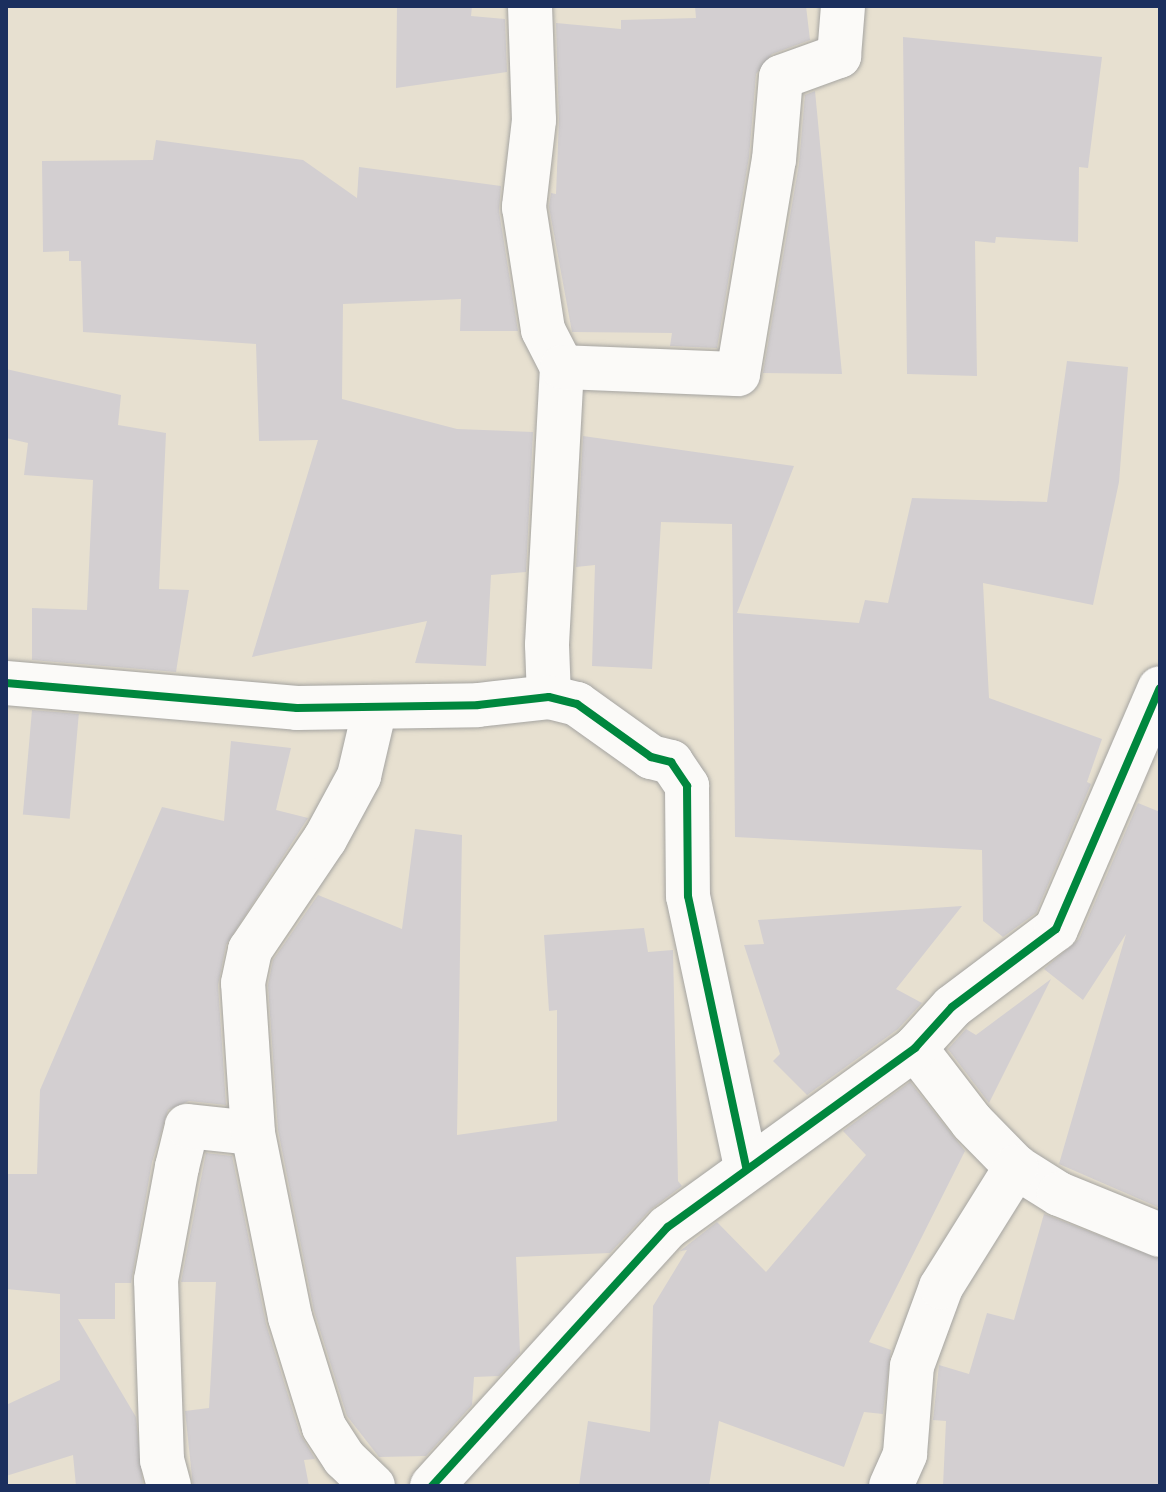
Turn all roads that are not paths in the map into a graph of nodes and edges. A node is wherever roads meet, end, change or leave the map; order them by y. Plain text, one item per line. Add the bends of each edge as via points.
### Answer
1 (530, 6) edge
2 (843, 6) edge
3 (562, 367) junction
4 (6, 683) edge
5 (1160, 688) edge
6 (549, 697) junction
7 (375, 708) junction
8 (915, 1048) junction
9 (253, 1133) junction
10 (746, 1167) junction
11 (1016, 1167) junction
12 (1160, 1235) edge
13 (169, 1486) edge
14 (373, 1486) edge
15 (432, 1486) edge
16 (891, 1486) edge

1 - 3 street via 534,120 524,207 543,330
2 - 3 street via 839,56 781,77 772,174 738,374
3 - 6 street via 547,645
4 - 7 street via 297,708
5 - 8 street via 1056,929 952,1007
6 - 7 street
6 - 10 street via 577,704 651,757 682,771 688,805 688,896
7 - 9 street via 349,796 245,965
8 - 10 street
8 - 11 street via 972,1122
9 - 13 street via 187,1126 177,1167 156,1280 162,1460
9 - 14 street via 290,1317 315,1407 344,1458
10 - 15 street via 668,1227
11 - 12 street via 1059,1194
11 - 16 street via 941,1287 912,1366 905,1454

